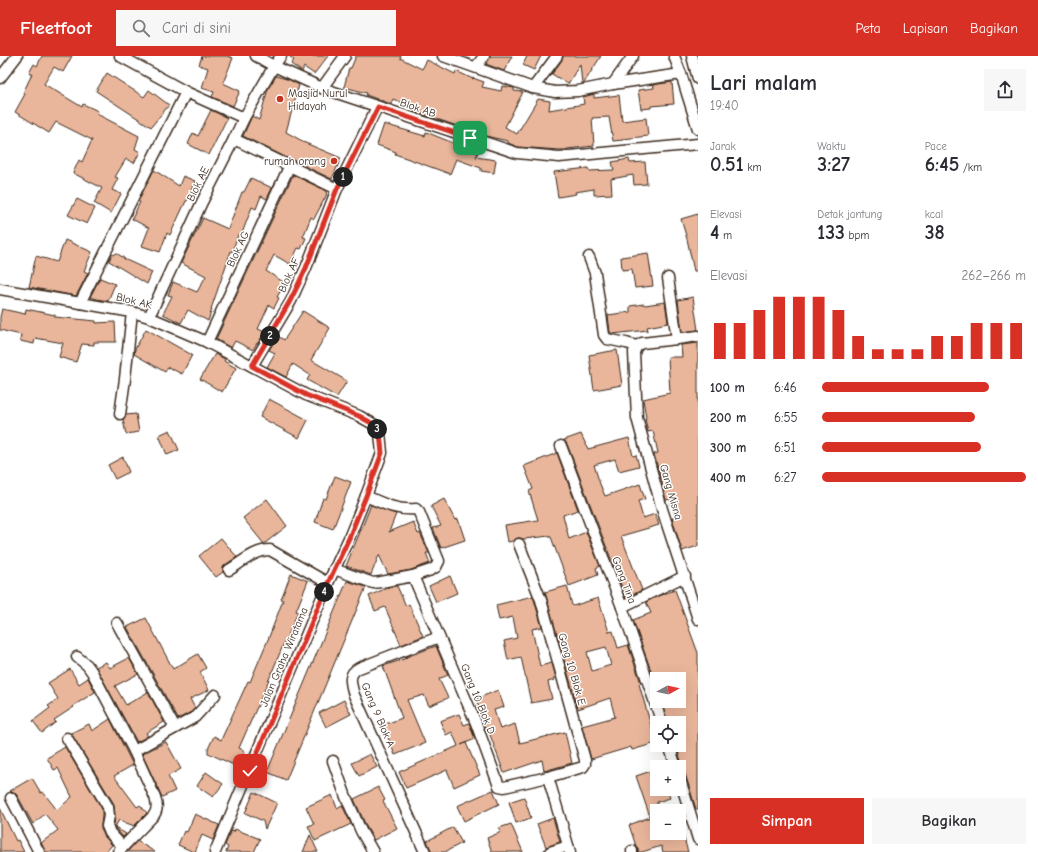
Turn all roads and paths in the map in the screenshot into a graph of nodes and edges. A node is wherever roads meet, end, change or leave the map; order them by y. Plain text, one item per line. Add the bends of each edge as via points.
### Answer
1 (16, 56) edge
2 (120, 56) edge
3 (256, 56) edge
4 (280, 56) edge
5 (345, 56) edge
6 (443, 56) edge
7 (484, 56) edge
8 (557, 56) edge
9 (633, 56) edge
10 (674, 56) edge
11 (692, 56) edge
12 (274, 66) junction
13 (476, 67) junction
14 (682, 74) junction
15 (0, 78) edge
16 (698, 79) edge
17 (613, 84) junction
18 (322, 88) junction
19 (533, 88) junction
20 (186, 92) junction
21 (378, 107) junction
22 (244, 118) junction
23 (698, 129) edge
24 (234, 139) junction
25 (698, 144) edge
26 (290, 165) junction
27 (337, 189) junction
28 (589, 257) dead end
29 (668, 278) dead end
30 (0, 289) edge
31 (80, 303) junction
32 (132, 312) junction
33 (150, 317) junction
34 (698, 336) edge
35 (677, 340) junction
36 (207, 342) junction
37 (637, 346) junction
38 (252, 366) junction
39 (120, 414) dead end
40 (561, 446) dead end
41 (382, 453) joint
42 (366, 496) junction
43 (519, 544) dead end
44 (334, 569) junction
45 (230, 570) dead end
46 (413, 576) junction
47 (685, 576) junction
48 (328, 583) junction
49 (622, 607) junction
50 (698, 618) edge
51 (117, 623) dead end
52 (439, 637) junction
53 (77, 657) dead end
54 (215, 695) dead end
55 (660, 716) edge
56 (175, 728) junction
57 (67, 738) dead end
58 (134, 751) junction
59 (333, 761) dead end
60 (548, 777) junction
61 (685, 796) edge
62 (11, 798) dead end
63 (698, 839) edge
64 (569, 849) edge
65 (120, 850) edge
66 (216, 850) edge
67 (371, 851) edge
68 (39, 852) edge
69 (425, 852) edge
70 (550, 852) edge

1 - 15 street
2 - 20 street
3 - 12 street, Blok AB
4 - 12 street, Blok AE
5 - 18 street
6 - 13 street
7 - 13 street
8 - 19 street
9 - 17 street
10 - 14 street
11 - 16 street
12 - 18 street, Blok AB
12 - 22 street, Blok AE
13 - 19 street
14 - 17 street
14 - 23 street
17 - 19 street via 578,91 555,92
18 - 21 street, Blok AB
20 - 22 street
20 - 31 street
21 - 25 street, Blok AB via 516,153 559,157
21 - 27 street, Blok AF
22 - 24 street, Blok AE
24 - 26 street
24 - 33 street, Blok AE via 202,202
26 - 27 street
26 - 36 street, Blok AG
27 - 38 street, Blok AF via 298,285
28 - 37 street via 604,335 607,340
29 - 35 street
30 - 31 street, Blok AK
31 - 32 street, Blok AK
32 - 33 street, Blok AK
32 - 39 street
33 - 36 street, Blok AK
34 - 35 street
35 - 37 street via 642,343
36 - 38 street, Blok AK
37 - 47 street, Gang Misna via 634,352 637,418 662,509
38 - 41 street, Blok AK via 306,395 375,425 380,433
40 - 49 street, Gang Tina
41 - 42 street, Jalan Graha Wiratama
42 - 44 street, Jalan Graha Wiratama
42 - 46 street via 394,508 416,509 419,512 439,561 431,570
43 - 60 street, Gang 10 Blok E via 541,600 585,760 583,767
44 - 46 street via 373,583
44 - 48 street, Jalan Graha Wiratama
45 - 48 street via 262,550 270,550
46 - 52 street, Gang 10 Blok D
47 - 49 street
47 - 50 street, Gang Misna
48 - 66 street, Jalan Graha Wiratama
49 - 55 street, Gang Tina
51 - 56 street
52 - 60 street, Gang 10 Blok D via 476,723 499,786
52 - 69 street, Gang 9 Blok A via 358,668 351,677 354,695
53 - 58 street via 92,672
54 - 56 street via 195,718
56 - 58 street
57 - 65 street via 108,807 107,826
58 - 65 street via 155,797 157,810
59 - 67 street via 346,797
60 - 64 street
61 - 63 street
62 - 68 street
64 - 70 street

